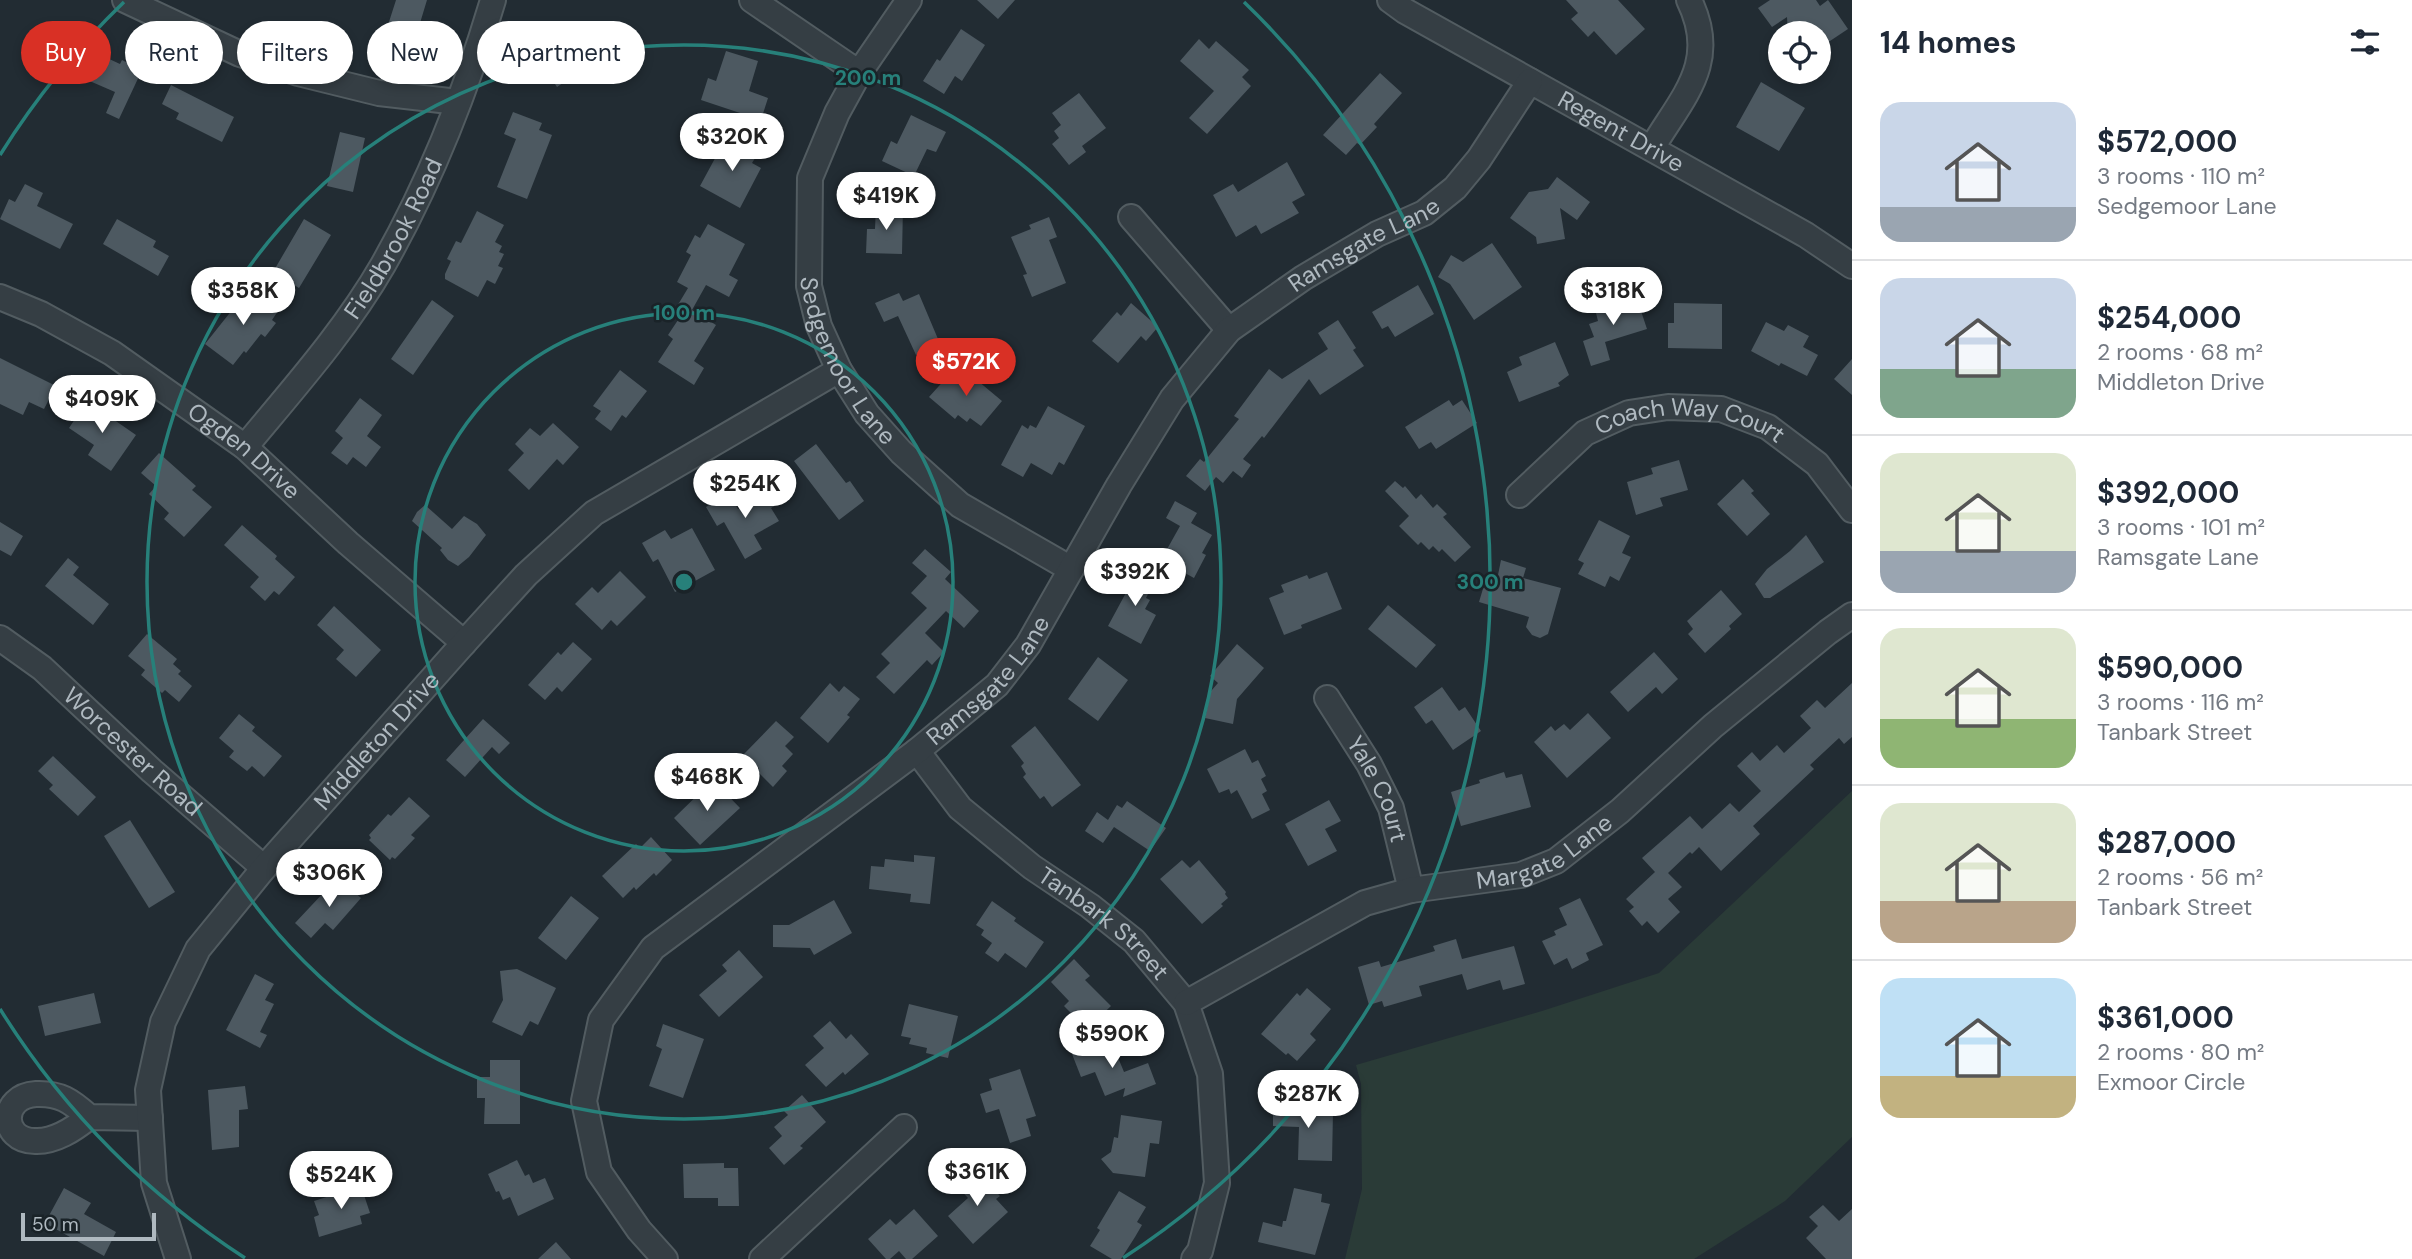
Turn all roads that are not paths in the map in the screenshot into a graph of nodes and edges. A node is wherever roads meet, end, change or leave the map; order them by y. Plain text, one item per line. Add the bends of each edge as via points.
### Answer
1 (125, 0) edge
2 (493, 0) edge
3 (752, 0) edge
4 (909, 0) edge
5 (1390, 0) edge
6 (1689, 0) edge
7 (859, 74) junction
8 (1530, 80) junction
9 (458, 102) junction
10 (1652, 148) junction
11 (1131, 217) dead end
12 (1852, 266) edge
13 (0, 297) edge
14 (1229, 330) junction
15 (839, 370) junction
16 (244, 447) junction
17 (1520, 495) dead end
18 (1852, 510) edge
19 (1071, 569) junction
20 (1852, 615) edge
21 (0, 638) edge
22 (464, 643) junction
23 (1327, 698) dead end
24 (917, 751) junction
25 (264, 869) junction
26 (1411, 890) junction
27 (1185, 1003) junction
28 (89, 1117) dead end
29 (150, 1118) junction
30 (904, 1127) dead end
31 (178, 1259) edge
32 (665, 1259) edge
33 (762, 1259) edge
34 (1194, 1259) edge

1 - 9 street via 240,54 298,73 379,93
2 - 9 street, Fieldbrook Road
3 - 7 street
4 - 7 street, Sedgemoor Lane
5 - 8 street, Regent Drive
6 - 10 street via 1701,43 1698,70 1683,103
7 - 15 street, Sedgemoor Lane via 810,178 809,286 819,326
8 - 10 street, Regent Drive
8 - 14 street, Ramsgate Lane via 1455,188 1424,213 1377,234 1303,278
9 - 16 street, Fieldbrook Road via 429,173 382,266 325,350
10 - 12 street, Regent Drive
11 - 14 street
13 - 16 street, Ogden Drive via 112,353
14 - 19 street, Ramsgate Lane via 1172,399
15 - 19 street, Sedgemoor Lane via 867,414 901,452 960,505
15 - 22 street, Middleton Drive via 594,513 526,575
16 - 22 street, Ogden Drive
17 - 18 street, Coach Way Court via 1585,433 1629,413 1668,407 1721,410 1768,427 1817,464
19 - 24 street, Ramsgate Lane via 1028,645 997,685
20 - 26 street, Margate Lane via 1556,861 1521,875
21 - 25 street, Worcester Road via 42,668
22 - 25 street, Middleton Drive
23 - 26 street, Yale Court via 1391,808
24 - 27 street, Tanbark Street via 960,808 1134,941
24 - 32 street, Ramsgate Lane via 653,948 601,1020 584,1101 599,1172
25 - 29 street, Middleton Drive via 198,949 163,1022 148,1090
26 - 27 street, Margate Lane via 1365,904
27 - 34 street, Tanbark Street via 1210,1074 1217,1183
28 - 29 street
29 - 31 street, Middleton Drive via 155,1183
30 - 33 street

